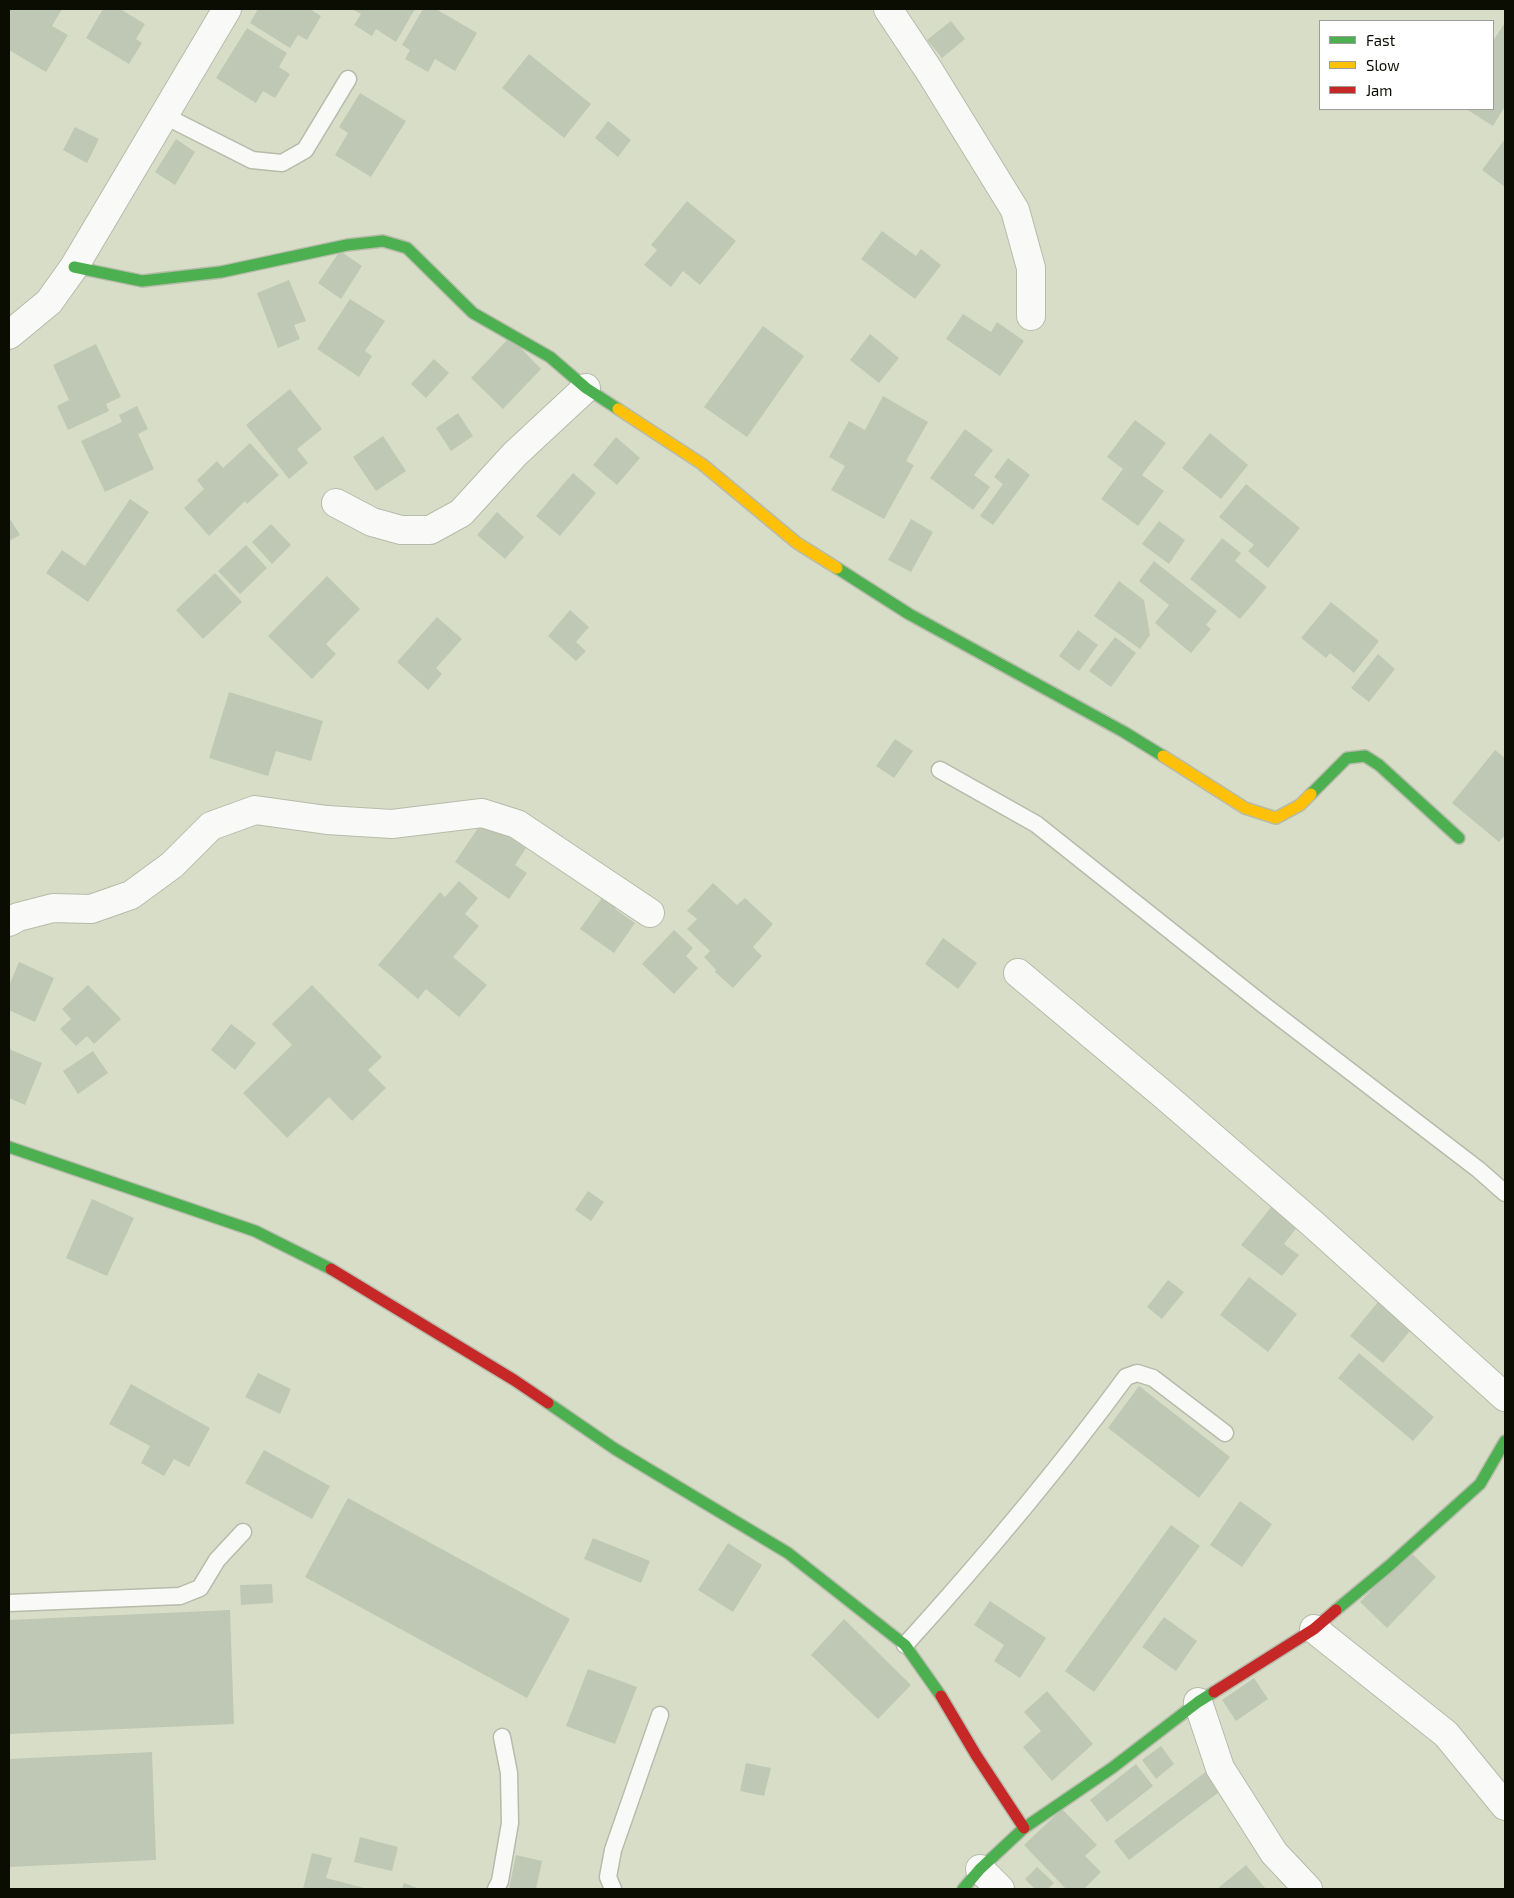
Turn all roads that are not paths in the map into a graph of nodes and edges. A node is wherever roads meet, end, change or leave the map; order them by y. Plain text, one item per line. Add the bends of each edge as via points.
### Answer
1 (226, 9) edge
2 (888, 9) edge
3 (348, 79) dead end
4 (163, 115) junction
5 (74, 267) junction
6 (1031, 316) dead end
7 (9, 335) edge
8 (586, 388) junction
9 (336, 503) dead end
10 (940, 770) dead end
11 (1459, 838) dead end
12 (650, 913) dead end
13 (9, 922) edge
14 (1018, 973) dead end
15 (9, 1147) edge
16 (1505, 1193) edge
17 (1505, 1397) edge
18 (1225, 1433) dead end
19 (1505, 1441) edge
20 (243, 1532) dead end
21 (9, 1603) edge
22 (1314, 1629) junction
23 (905, 1644) junction
24 (1198, 1702) junction
25 (660, 1715) dead end
26 (502, 1737) dead end
27 (1505, 1806) edge
28 (1024, 1828) junction
29 (972, 1879) edge
30 (496, 1889) edge
31 (613, 1889) edge
32 (1000, 1889) edge
33 (1308, 1889) edge

1 - 4 street
2 - 6 street via 1015,210 1031,268
3 - 4 lane via 305,150 282,163 252,160
4 - 5 street
5 - 7 street via 48,302
5 - 8 street via 142,281 221,272 347,244 383,241 407,248 473,313 550,357
8 - 9 street via 516,454 461,514 430,530 401,530 372,522
8 - 11 street via 702,464 797,543 893,604 1124,732 1245,808 1276,818 1300,805 1347,758 1365,756
10 - 16 lane via 1036,824
12 - 13 street via 517,824 482,813 392,824 327,820 255,810 211,826 172,865 132,895 91,909 53,908
14 - 17 street via 1166,1096
15 - 23 street via 255,1231 346,1277 514,1380 615,1449 788,1553
18 - 23 lane via 1152,1378 1137,1373 1126,1377 1082,1437 971,1573
19 - 22 street via 1480,1484
20 - 21 lane via 217,1560 200,1588 180,1596
22 - 24 street
22 - 27 street via 1446,1734
23 - 28 street
24 - 28 street via 1112,1768
24 - 33 street via 1220,1768 1274,1853
25 - 31 lane via 613,1850 608,1877
26 - 30 lane via 509,1773 510,1822
28 - 29 street
29 - 32 street

